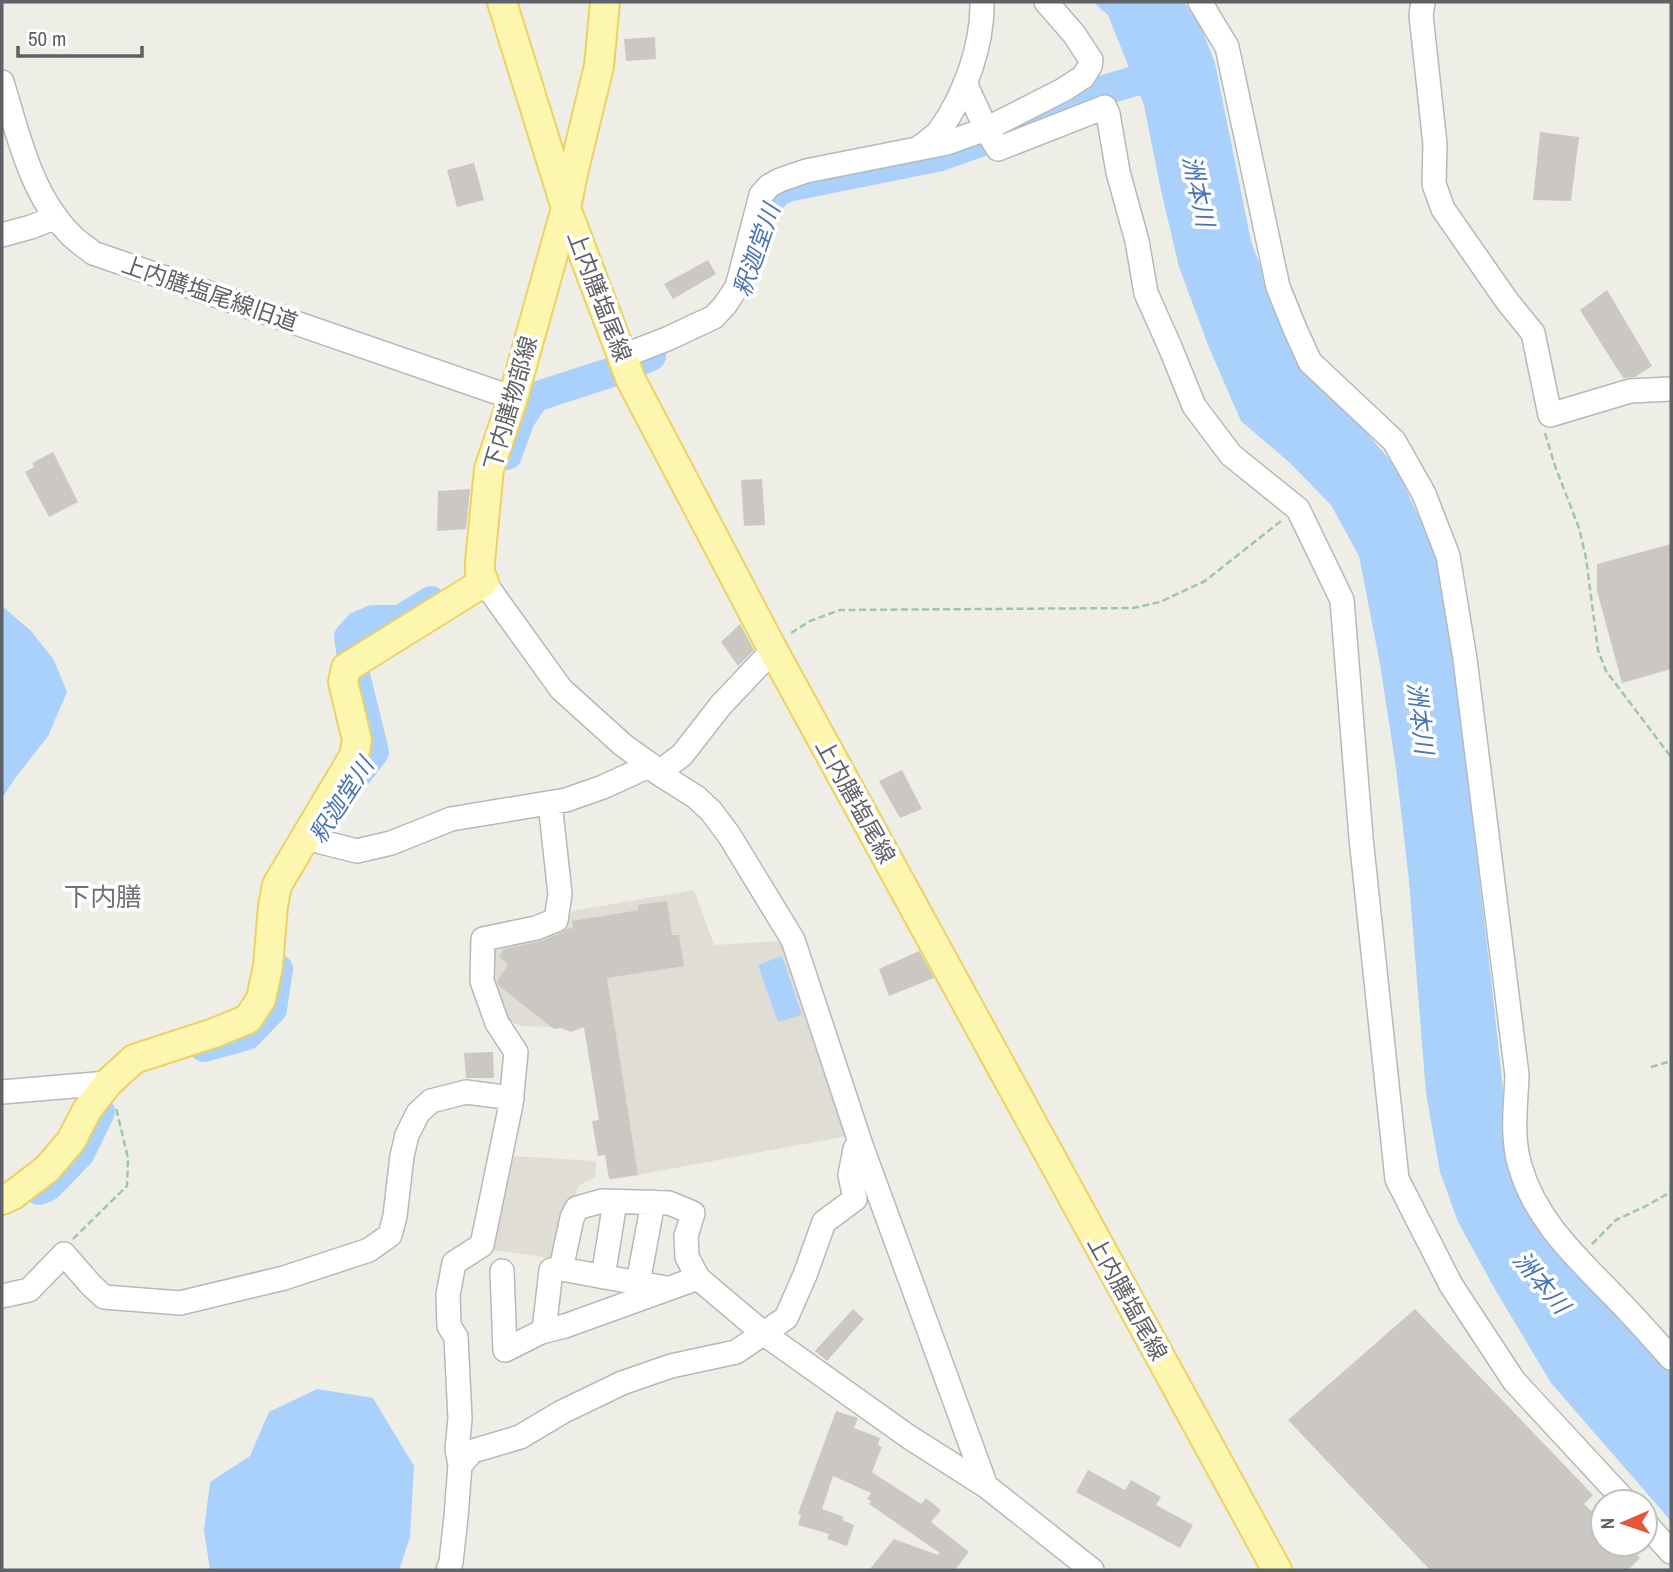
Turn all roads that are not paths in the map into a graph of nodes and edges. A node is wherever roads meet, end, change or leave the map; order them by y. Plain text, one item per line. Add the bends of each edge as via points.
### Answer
1 (502, 2) edge
2 (605, 2) edge
3 (982, 2) edge
4 (1045, 2) edge
5 (1200, 2) edge
6 (1423, 2) edge
7 (2, 82) edge
8 (965, 83) junction
9 (992, 139) junction
10 (919, 148) junction
11 (566, 208) junction
12 (56, 217) junction
13 (2, 234) edge
14 (626, 365) junction
15 (1671, 388) edge
16 (513, 398) junction
17 (481, 572) junction
18 (773, 650) junction
19 (655, 769) junction
20 (550, 803) junction
21 (312, 837) junction
22 (108, 1083) junction
23 (2, 1091) edge
24 (512, 1098) junction
25 (862, 1148) junction
26 (2, 1200) edge
27 (615, 1202) junction
28 (653, 1202) junction
29 (561, 1269) junction
30 (502, 1270) dead end
31 (603, 1277) junction
32 (698, 1278) junction
33 (638, 1283) junction
34 (669, 1289) junction
35 (2, 1296) edge
36 (544, 1331) junction
37 (763, 1333) junction
38 (1671, 1357) edge
39 (460, 1465) junction
40 (986, 1486) junction
41 (1613, 1488) edge
42 (1659, 1539) edge
43 (1671, 1552) edge
44 (448, 1570) edge
45 (1092, 1570) edge
46 (1277, 1570) edge

1 - 11 main road, 上内膳塩尾線
2 - 11 main road, 下内膳物部線 via 599,66
3 - 8 street via 979,42
4 - 9 street via 1074,34 1091,60 1090,66 1083,77
5 - 38 street via 1227,47 1278,287 1295,329 1310,362 1394,441 1424,494 1448,556 1517,1075 1514,1135 1519,1165 1538,1209 1556,1235
6 - 15 street via 1434,184 1443,209 1533,333 1550,415 1630,391
7 - 12 street, 上内膳塩尾線旧道 via 28,165
8 - 9 street
8 - 10 street via 938,132
9 - 10 street
9 - 41 street via 1105,107 1146,293 1194,407 1231,455 1298,509 1342,600 1361,838 1397,1179 1451,1284 1514,1381
10 - 14 street via 806,170 769,186 761,195 737,287 725,305 714,317
11 - 14 main road, 上内膳塩尾線
11 - 16 main road, 下内膳物部線
12 - 13 street
12 - 16 street, 上内膳塩尾線旧道 via 93,253
14 - 18 main road, 上内膳塩尾線
16 - 17 main road, 下内膳物部線 via 489,469
17 - 19 street via 561,689
17 - 21 main road via 353,663 343,682 357,740 354,756
18 - 19 street via 682,755
18 - 46 main road, 上内膳塩尾線
19 - 20 street
19 - 25 street via 711,811 793,940
20 - 21 street via 451,819 357,851
20 - 24 street via 560,894 556,920 483,939 482,981 497,1023 516,1052
21 - 22 main road via 277,885 261,999 247,1019 134,1059
22 - 23 street
22 - 26 main road via 47,1169
24 - 35 street via 466,1092 431,1101 418,1113 402,1156 390,1235 369,1250 284,1278 180,1303 104,1297 64,1254 29,1290
24 - 39 street via 482,1245 454,1263 449,1296 449,1326 456,1337
25 - 37 street via 855,1149 850,1175 855,1199 824,1222 786,1318
25 - 40 street
27 - 28 street
27 - 29 street via 577,1208
27 - 31 street
28 - 32 street via 693,1213 686,1236 687,1257
28 - 33 street
29 - 31 street
29 - 36 street via 551,1270
30 - 36 street via 505,1350
31 - 33 street
32 - 34 street
32 - 37 street
33 - 34 street
34 - 36 street
37 - 39 street via 736,1352 671,1366 622,1383 520,1437 473,1451
37 - 40 street
39 - 44 street
40 - 45 street
42 - 43 street

